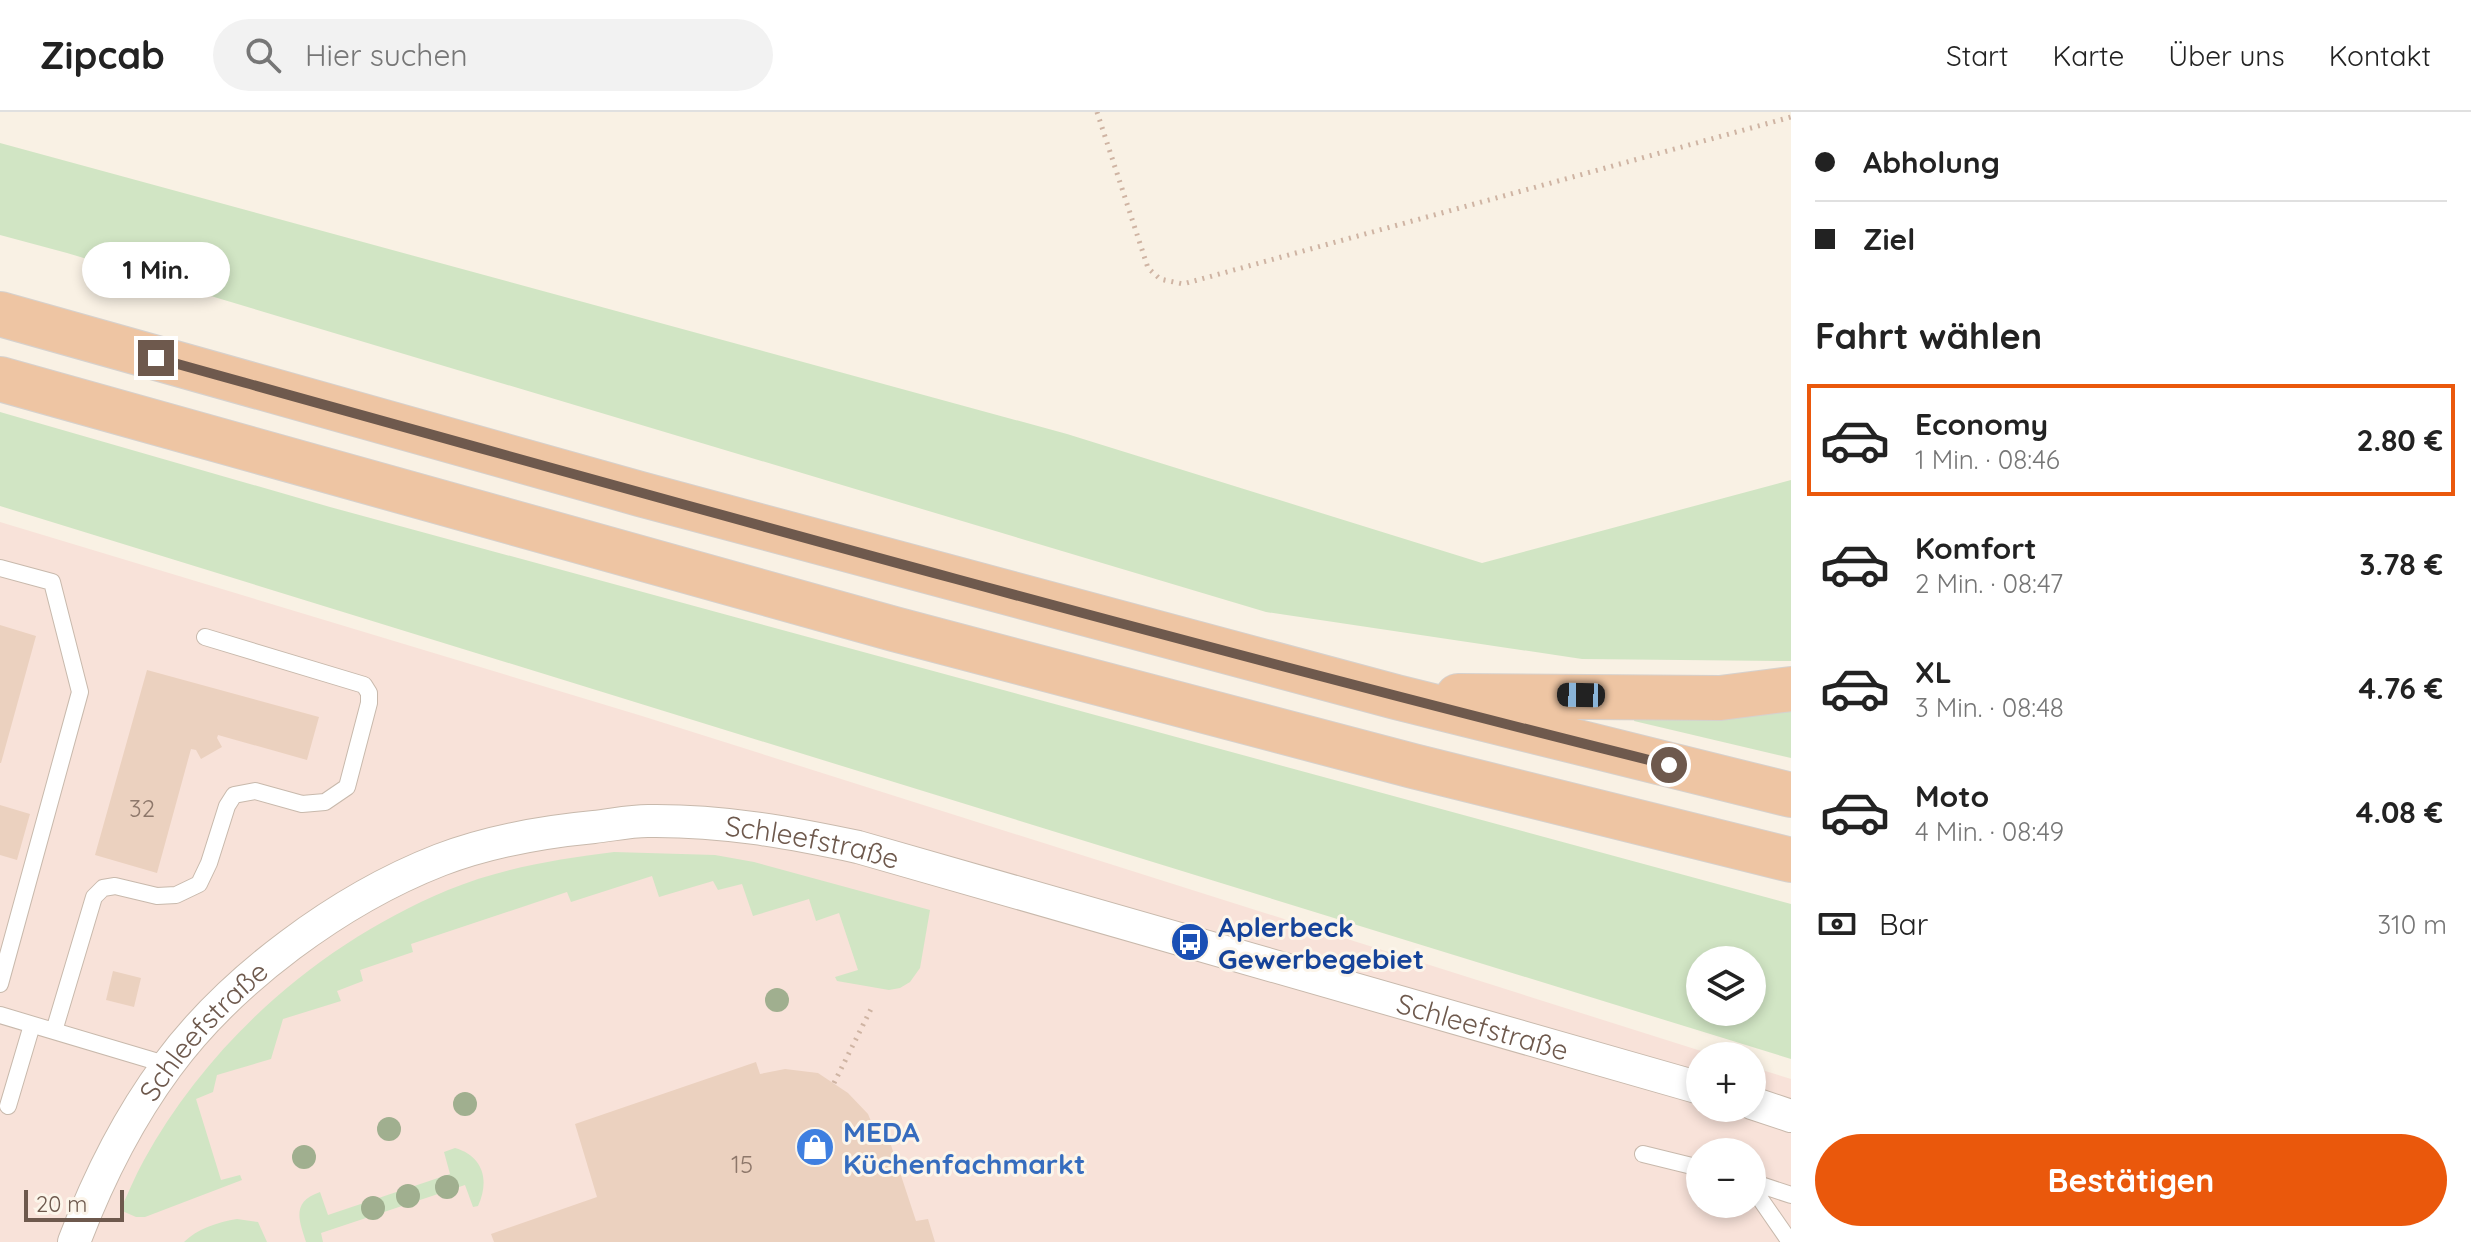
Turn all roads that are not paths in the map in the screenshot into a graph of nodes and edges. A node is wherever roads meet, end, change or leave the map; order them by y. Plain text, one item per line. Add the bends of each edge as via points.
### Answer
1 (0, 314) edge
2 (0, 379) edge
3 (0, 568) edge
4 (205, 637) dead end
5 (1791, 689) edge
6 (1396, 697) junction
7 (1791, 795) edge
8 (1791, 860) edge
9 (0, 984) edge
10 (0, 1015) edge
11 (32, 1025) junction
12 (54, 1031) junction
13 (168, 1065) junction
14 (1686, 1084) edge
15 (8, 1106) dead end
16 (1766, 1108) edge
17 (1791, 1116) edge
18 (1643, 1154) dead end
19 (1686, 1165) edge
20 (1766, 1189) edge
21 (1791, 1195) edge
22 (1766, 1206) edge
23 (74, 1242) edge
24 (1790, 1242) edge

1 - 6 highway via 640,494
2 - 8 highway via 924,637
3 - 9 lane via 52,582 80,692
4 - 12 lane via 364,685 369,703 347,787 325,802 302,804 255,791 234,795 199,884 176,895 157,896 103,888 94,897
5 - 6 highway via 1720,698
6 - 7 highway
10 - 11 lane
11 - 12 lane
11 - 15 lane
12 - 13 lane
13 - 14 street, Schleefstraße via 244,983 285,948 386,886 440,860 536,833 646,821 771,829 858,847
13 - 23 street, Schleefstraße via 111,1159
16 - 17 street
18 - 19 lane
20 - 21 lane
22 - 24 lane

